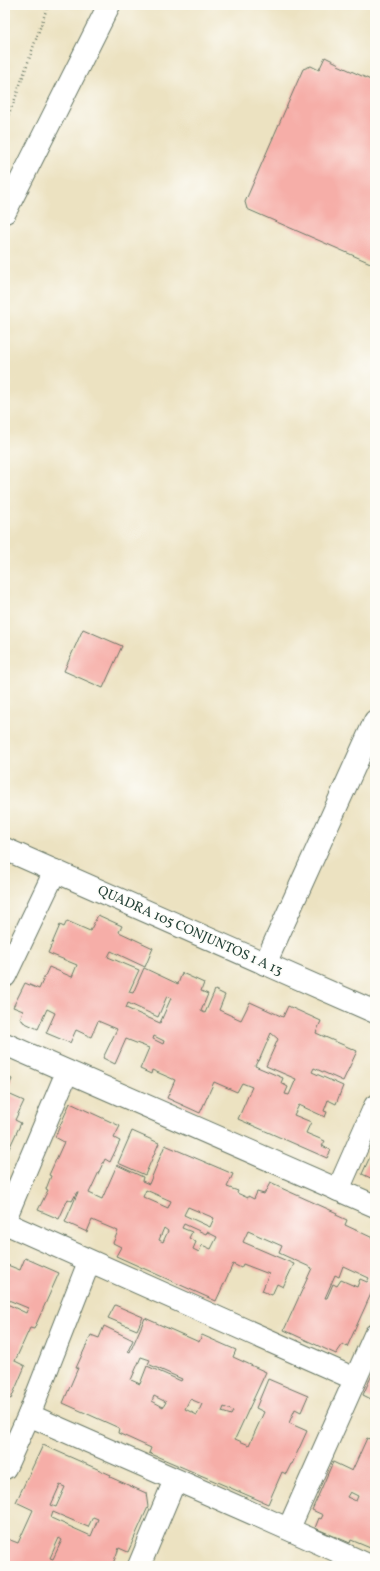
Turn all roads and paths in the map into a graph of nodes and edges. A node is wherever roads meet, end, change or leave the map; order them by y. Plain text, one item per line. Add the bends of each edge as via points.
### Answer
1 (48, 5) edge
2 (108, 7) edge
3 (5, 122) edge
4 (5, 212) edge
5 (375, 721) edge
6 (5, 849) edge
7 (55, 871) junction
8 (265, 964) junction
9 (5, 976) edge
10 (375, 1012) edge
11 (5, 1044) edge
12 (67, 1072) junction
13 (375, 1106) edge
14 (338, 1190) junction
15 (375, 1206) edge
16 (5, 1219) edge
17 (5, 1223) edge
18 (89, 1262) junction
19 (375, 1335) edge
20 (355, 1379) junction
21 (29, 1415) junction
22 (5, 1468) edge
23 (175, 1480) junction
24 (289, 1528) junction
25 (139, 1566) edge
26 (370, 1566) edge

1 - 3 path
2 - 4 street
5 - 8 street
6 - 7 street, QUADRA 105 CONJUNTOS 1 A 13
7 - 8 street, QUADRA 105 CONJUNTOS 1 A 13
7 - 9 street
8 - 10 street, QUADRA 105 CONJUNTOS 1 A 13
11 - 12 street
12 - 14 street
12 - 16 street
13 - 14 street
14 - 15 street
17 - 18 street
18 - 20 street
18 - 21 street
19 - 20 street
20 - 24 street
21 - 22 street
21 - 23 street
23 - 24 street
23 - 25 street
24 - 26 street

